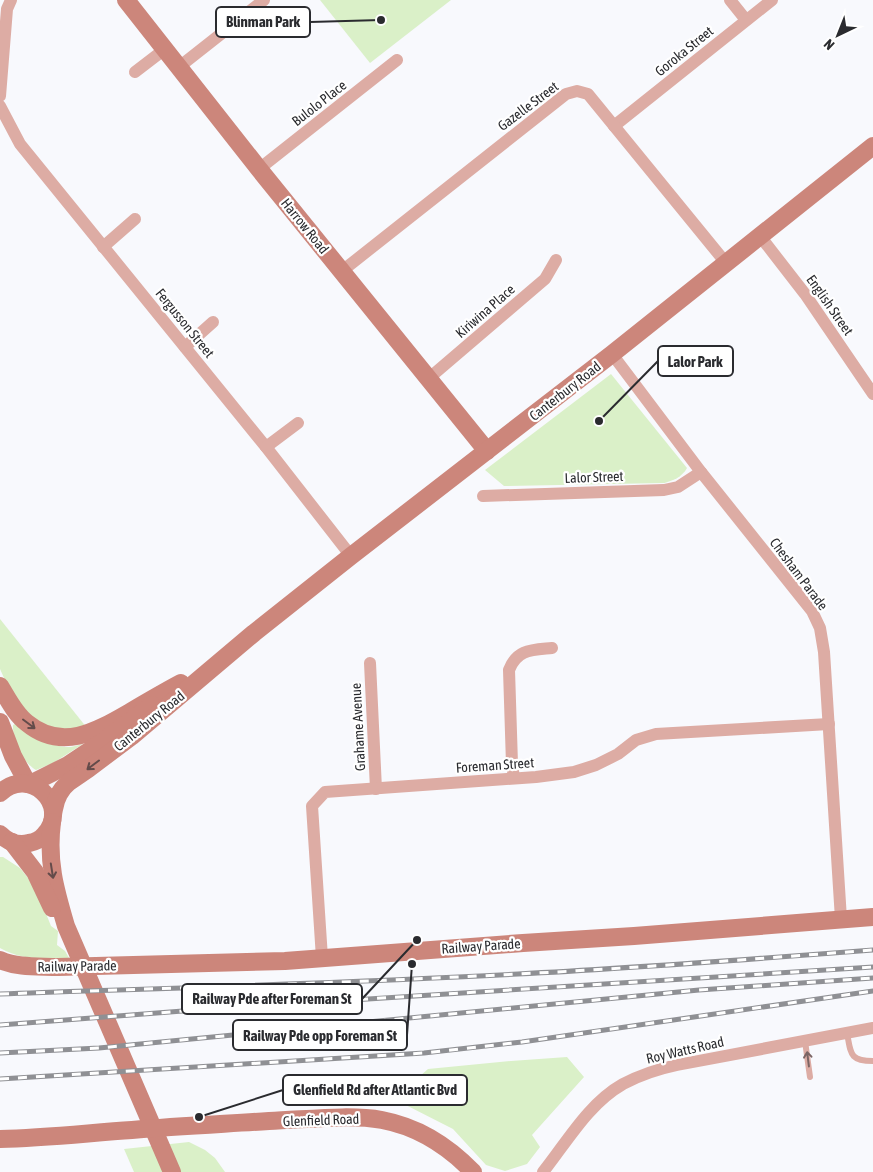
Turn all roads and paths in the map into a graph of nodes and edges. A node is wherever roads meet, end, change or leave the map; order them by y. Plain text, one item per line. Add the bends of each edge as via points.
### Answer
1 (11, 0) edge
2 (126, 0) edge
3 (264, 0) edge
4 (730, 0) edge
5 (772, 0) edge
6 (746, 20) junction
7 (165, 49) junction
8 (397, 60) dead end
9 (179, 67) junction
10 (135, 72) dead end
11 (0, 96) edge
12 (0, 106) edge
13 (614, 126) junction
14 (873, 146) edge
15 (259, 169) junction
16 (135, 219) dead end
17 (760, 236) junction
18 (103, 248) junction
19 (556, 260) dead end
20 (726, 263) junction
21 (342, 271) junction
22 (213, 322) dead end
23 (185, 347) junction
24 (612, 354) junction
25 (428, 379) junction
26 (873, 394) edge
27 (298, 423) dead end
28 (266, 447) junction
29 (487, 451) junction
30 (701, 472) junction
31 (483, 496) dead end
32 (351, 556) junction
33 (254, 633) junction
34 (552, 648) dead end
35 (370, 663) dead end
36 (181, 683) junction
37 (0, 686) edge
38 (0, 722) edge
39 (828, 724) junction
40 (514, 778) junction
41 (29, 784) junction
42 (376, 789) junction
43 (0, 793) edge
44 (52, 818) junction
45 (5, 841) edge
46 (873, 917) edge
47 (841, 920) junction
48 (66, 928) junction
49 (322, 958) junction
50 (0, 960) edge
51 (873, 1028) edge
52 (847, 1033) junction
53 (805, 1041) junction
54 (873, 1061) edge
55 (810, 1077) dead end
56 (0, 1139) edge
57 (172, 1172) edge
58 (473, 1172) edge
59 (543, 1172) edge

1 - 11 street via 7,9
2 - 7 main road, Harrow Road
3 - 9 street
4 - 6 street
5 - 6 street, Goroka Street
6 - 13 street, Goroka Street
7 - 9 main road, Harrow Road
7 - 10 street
8 - 15 street, Bulolo Place
9 - 15 main road, Harrow Road
12 - 18 street, Fergusson Street via 20,144
13 - 20 street, Gazelle Street
13 - 21 street, Gazelle Street via 588,94 577,91 566,94
14 - 17 main road, Canterbury Road
15 - 21 main road, Harrow Road
16 - 18 street
17 - 20 main road, Canterbury Road
17 - 26 street, English Street via 805,294
18 - 23 street, Fergusson Street
19 - 25 street, Kiriwina Place via 545,279
20 - 24 main road, Canterbury Road
21 - 25 main road, Harrow Road
22 - 23 street
23 - 28 street, Fergusson Street
24 - 29 main road, Canterbury Road
24 - 30 street, Chesham Parade
25 - 29 main road, Harrow Road
27 - 28 street
28 - 32 street, Fergusson Street
29 - 32 main road, Canterbury Road
30 - 31 street, Lalor Street via 678,487 664,490
30 - 39 street, Chesham Parade via 812,611 820,628 824,652
32 - 33 main road, Canterbury Road
33 - 36 main road, Canterbury Road
33 -> 44 main road, Canterbury Road via 132,736 69,782 59,794
34 - 40 street via 522,653 512,661 509,670
35 - 42 street, Grahame Avenue
37 -> 36 main road via 26,723 48,734 63,737 91,732
36 - 41 main road, Canterbury Road via 76,760
38 - 41 main road via 13,756
39 - 40 street, Foreman Street via 656,734 636,740 618,754 574,772
39 - 47 street, Chesham Parade
40 - 42 street, Foreman Street
41 - 43 main road, Canterbury Road via 14,784
41 - 44 main road via 40,789 51,802
42 - 49 street, Foreman Street via 325,792 312,806
44 - 45 main road via 47,832 34,842
44 -> 48 main road via 51,866
45 - 48 main road via 35,872 54,912
46 - 47 main road, Railway Parade
47 - 49 main road, Railway Parade
48 - 57 main road
49 - 50 main road, Railway Parade via 58,967 24,966
51 - 52 street, Roy Watts Road
52 - 53 street, Roy Watts Road
52 - 54 lane via 854,1056 861,1061
55 -> 53 lane
53 - 59 street, Roy Watts Road via 677,1064 628,1082 591,1111
56 - 58 main road, Glenfield Road via 350,1117 381,1120 418,1131 446,1147

